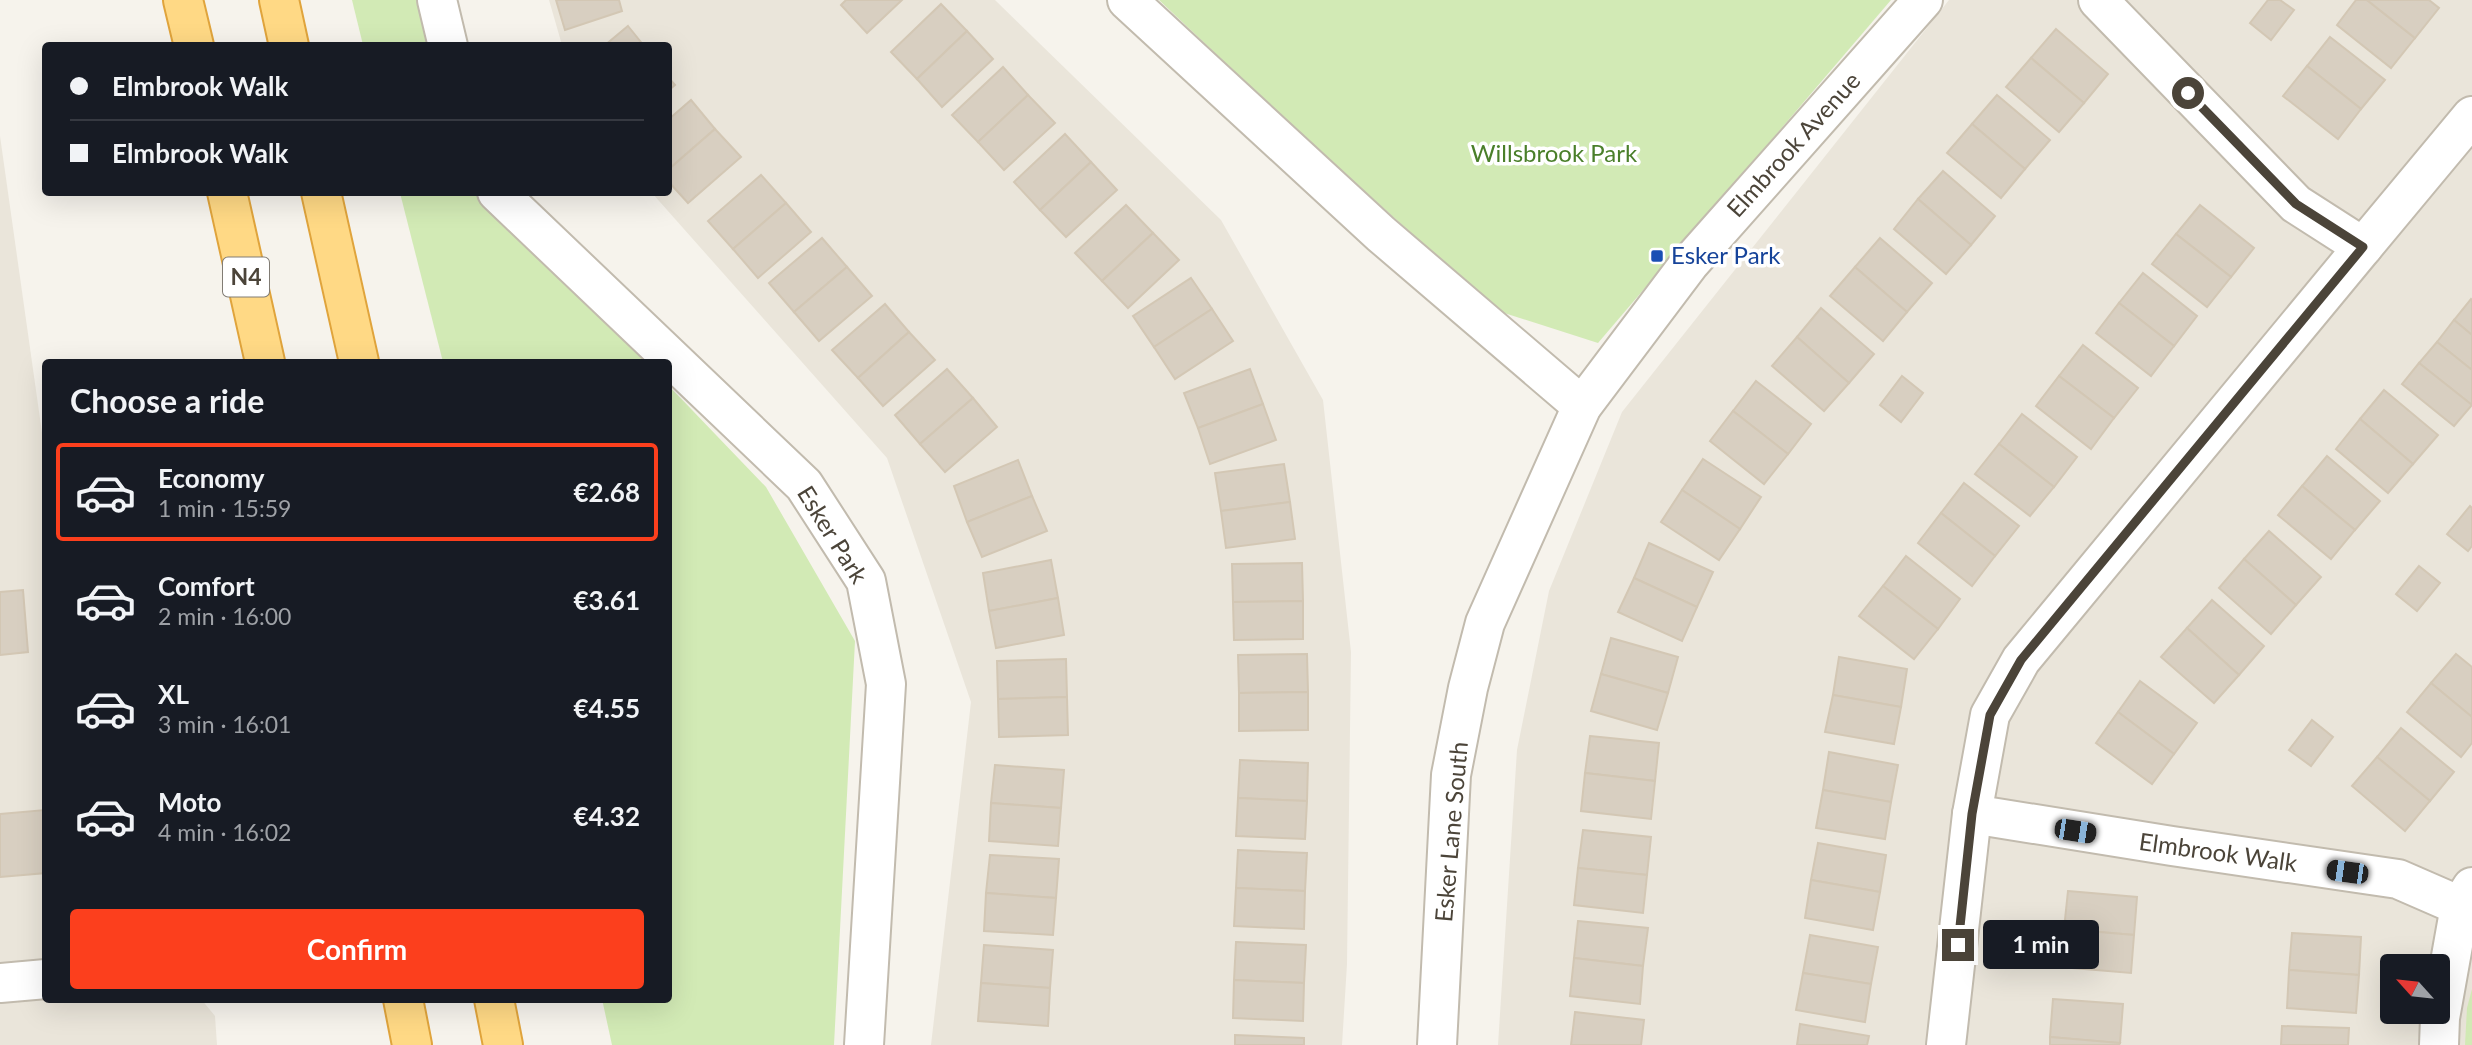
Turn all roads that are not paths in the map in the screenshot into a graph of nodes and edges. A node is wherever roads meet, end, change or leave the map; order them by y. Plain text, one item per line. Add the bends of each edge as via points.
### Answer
1 (183, 0) edge
2 (279, 0) edge
3 (438, 0) edge
4 (1127, 0) edge
5 (1923, 0) edge
6 (2098, 0) edge
7 (193, 42) edge
8 (288, 42) edge
9 (447, 42) edge
10 (2472, 116) edge
11 (228, 196) edge
12 (322, 196) edge
13 (502, 196) edge
14 (2363, 247) junction
15 (264, 359) edge
16 (358, 359) edge
17 (1618, 360) joint
18 (1582, 406) junction
19 (1972, 814) junction
20 (2466, 897) edge
21 (42, 979) edge
22 (0, 983) edge
23 (404, 1003) edge
24 (495, 1003) edge
25 (412, 1045) edge
26 (503, 1045) edge
27 (864, 1045) edge
28 (1437, 1045) edge
29 (1946, 1045) edge
30 (2439, 1045) edge

1 - 7 highway
2 - 8 highway
3 - 9 street
4 - 18 street via 1381,234
5 - 17 street, Elmbrook Avenue via 1689,264
6 - 14 street via 2296,204
10 - 14 street
11 - 15 highway, N4
12 - 16 highway
13 - 27 street, Esker Park via 804,485 866,581 886,684
14 - 19 street via 2021,660 1990,715
17 - 18 street, Esker Lane South
18 - 28 street, Esker Lane South via 1485,623 1468,688 1451,775
19 - 20 street, Elmbrook Walk via 2398,879
19 - 29 street
20 - 30 street via 2440,1018
21 - 22 street
23 - 25 highway
24 - 26 highway

